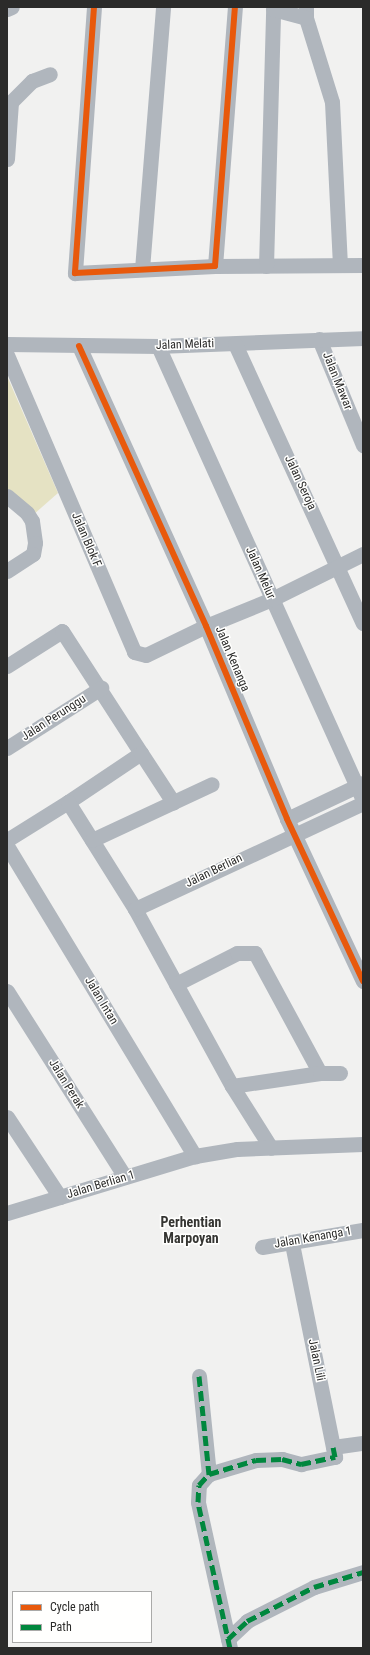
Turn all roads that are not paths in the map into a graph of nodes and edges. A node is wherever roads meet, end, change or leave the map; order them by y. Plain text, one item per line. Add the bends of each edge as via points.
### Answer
1 (12, 7) edge
2 (94, 7) edge
3 (163, 7) edge
4 (235, 7) edge
5 (7, 9) edge
6 (306, 12) edge
7 (50, 74) dead end
8 (8, 112) edge
9 (7, 159) edge
10 (340, 265) junction
11 (363, 265) edge
12 (215, 266) junction
13 (266, 266) junction
14 (142, 269) junction
15 (363, 338) edge
16 (319, 339) junction
17 (7, 344) edge
18 (235, 344) junction
19 (79, 346) junction
20 (158, 346) junction
21 (7, 355) edge
22 (363, 446) edge
23 (7, 496) edge
24 (363, 554) edge
25 (338, 566) junction
26 (7, 571) edge
27 (272, 599) junction
28 (363, 623) edge
29 (206, 626) junction
30 (7, 666) edge
31 (101, 688) junction
32 (7, 748) edge
33 (141, 753) junction
34 (212, 784) dead end
35 (360, 784) edge
36 (68, 802) junction
37 (173, 802) junction
38 (363, 802) edge
39 (287, 818) junction
40 (294, 833) junction
41 (7, 840) edge
42 (92, 840) junction
43 (7, 846) edge
44 (135, 909) junction
45 (363, 981) edge
46 (176, 984) junction
47 (7, 991) edge
48 (320, 1073) junction
49 (340, 1073) dead end
50 (232, 1086) junction
51 (7, 1117) edge
52 (363, 1144) edge
53 (270, 1148) junction
54 (195, 1156) junction
55 (125, 1178) junction
56 (60, 1197) junction
57 (7, 1213) edge
58 (363, 1230) edge
59 (292, 1243) junction
60 (262, 1247) dead end
61 (199, 1376) dead end
62 (363, 1443) edge
63 (333, 1447) junction
64 (209, 1474) junction
65 (363, 1572) edge
66 (229, 1643) edge

1 - 5 street
2 - 14 street via 75,273
3 - 14 street
4 - 12 street
6 - 10 street via 332,102
6 - 13 street via 273,9
7 - 8 street via 32,81 20,91 11,102
8 - 9 street
10 - 11 street
10 - 13 street
12 - 13 street
12 - 14 street
15 - 16 street, Jalan Melati
16 - 18 street, Jalan Melati
16 - 22 street, Jalan Mawar
17 - 19 street, Jalan Melati
18 - 20 street, Jalan Melati
18 - 25 street, Jalan Seroja
19 - 20 street, Jalan Melati
19 - 29 street, Jalan Kenanga
20 - 27 street, Jalan Melur
21 - 29 street, Jalan Blok F via 134,652 146,655
23 - 26 street via 32,521 35,543 33,554
24 - 25 street
25 - 27 street
25 - 28 street, Jalan Seroja
27 - 29 street
27 - 35 street, Jalan Melur
29 - 39 street, Jalan Kenanga
30 - 31 street via 62,632
31 - 32 street, Jalan Perunggu
31 - 33 street
33 - 36 street
33 - 37 street
34 - 37 street
35 - 38 street, Jalan Melur
35 - 39 street
36 - 41 street
36 - 42 street
37 - 42 street
38 - 40 street, Jalan Berlian
39 - 40 street, Jalan Kenanga
40 - 44 street, Jalan Berlian
40 - 45 street, Jalan Kenanga
42 - 44 street
43 - 54 street, Jalan Intan
44 - 46 street
46 - 48 street via 237,953 255,953
46 - 50 street
47 - 55 street, Jalan Perak
48 - 49 street
48 - 50 street
50 - 53 street
51 - 56 street
52 - 53 street, Jalan Berlian 1
53 - 54 street, Jalan Berlian 1 via 237,1149
54 - 55 street, Jalan Berlian 1
55 - 56 street, Jalan Berlian 1
56 - 57 street, Jalan Berlian 1
58 - 59 street, Jalan Kenanga 1
59 - 60 street, Jalan Kenanga 1
59 - 63 street, Jalan Lili
61 - 64 street
62 - 63 street
63 - 64 street via 336,1457 300,1464 282,1459 256,1460
64 - 66 street via 199,1485 198,1502
65 - 66 street via 314,1587 247,1620

